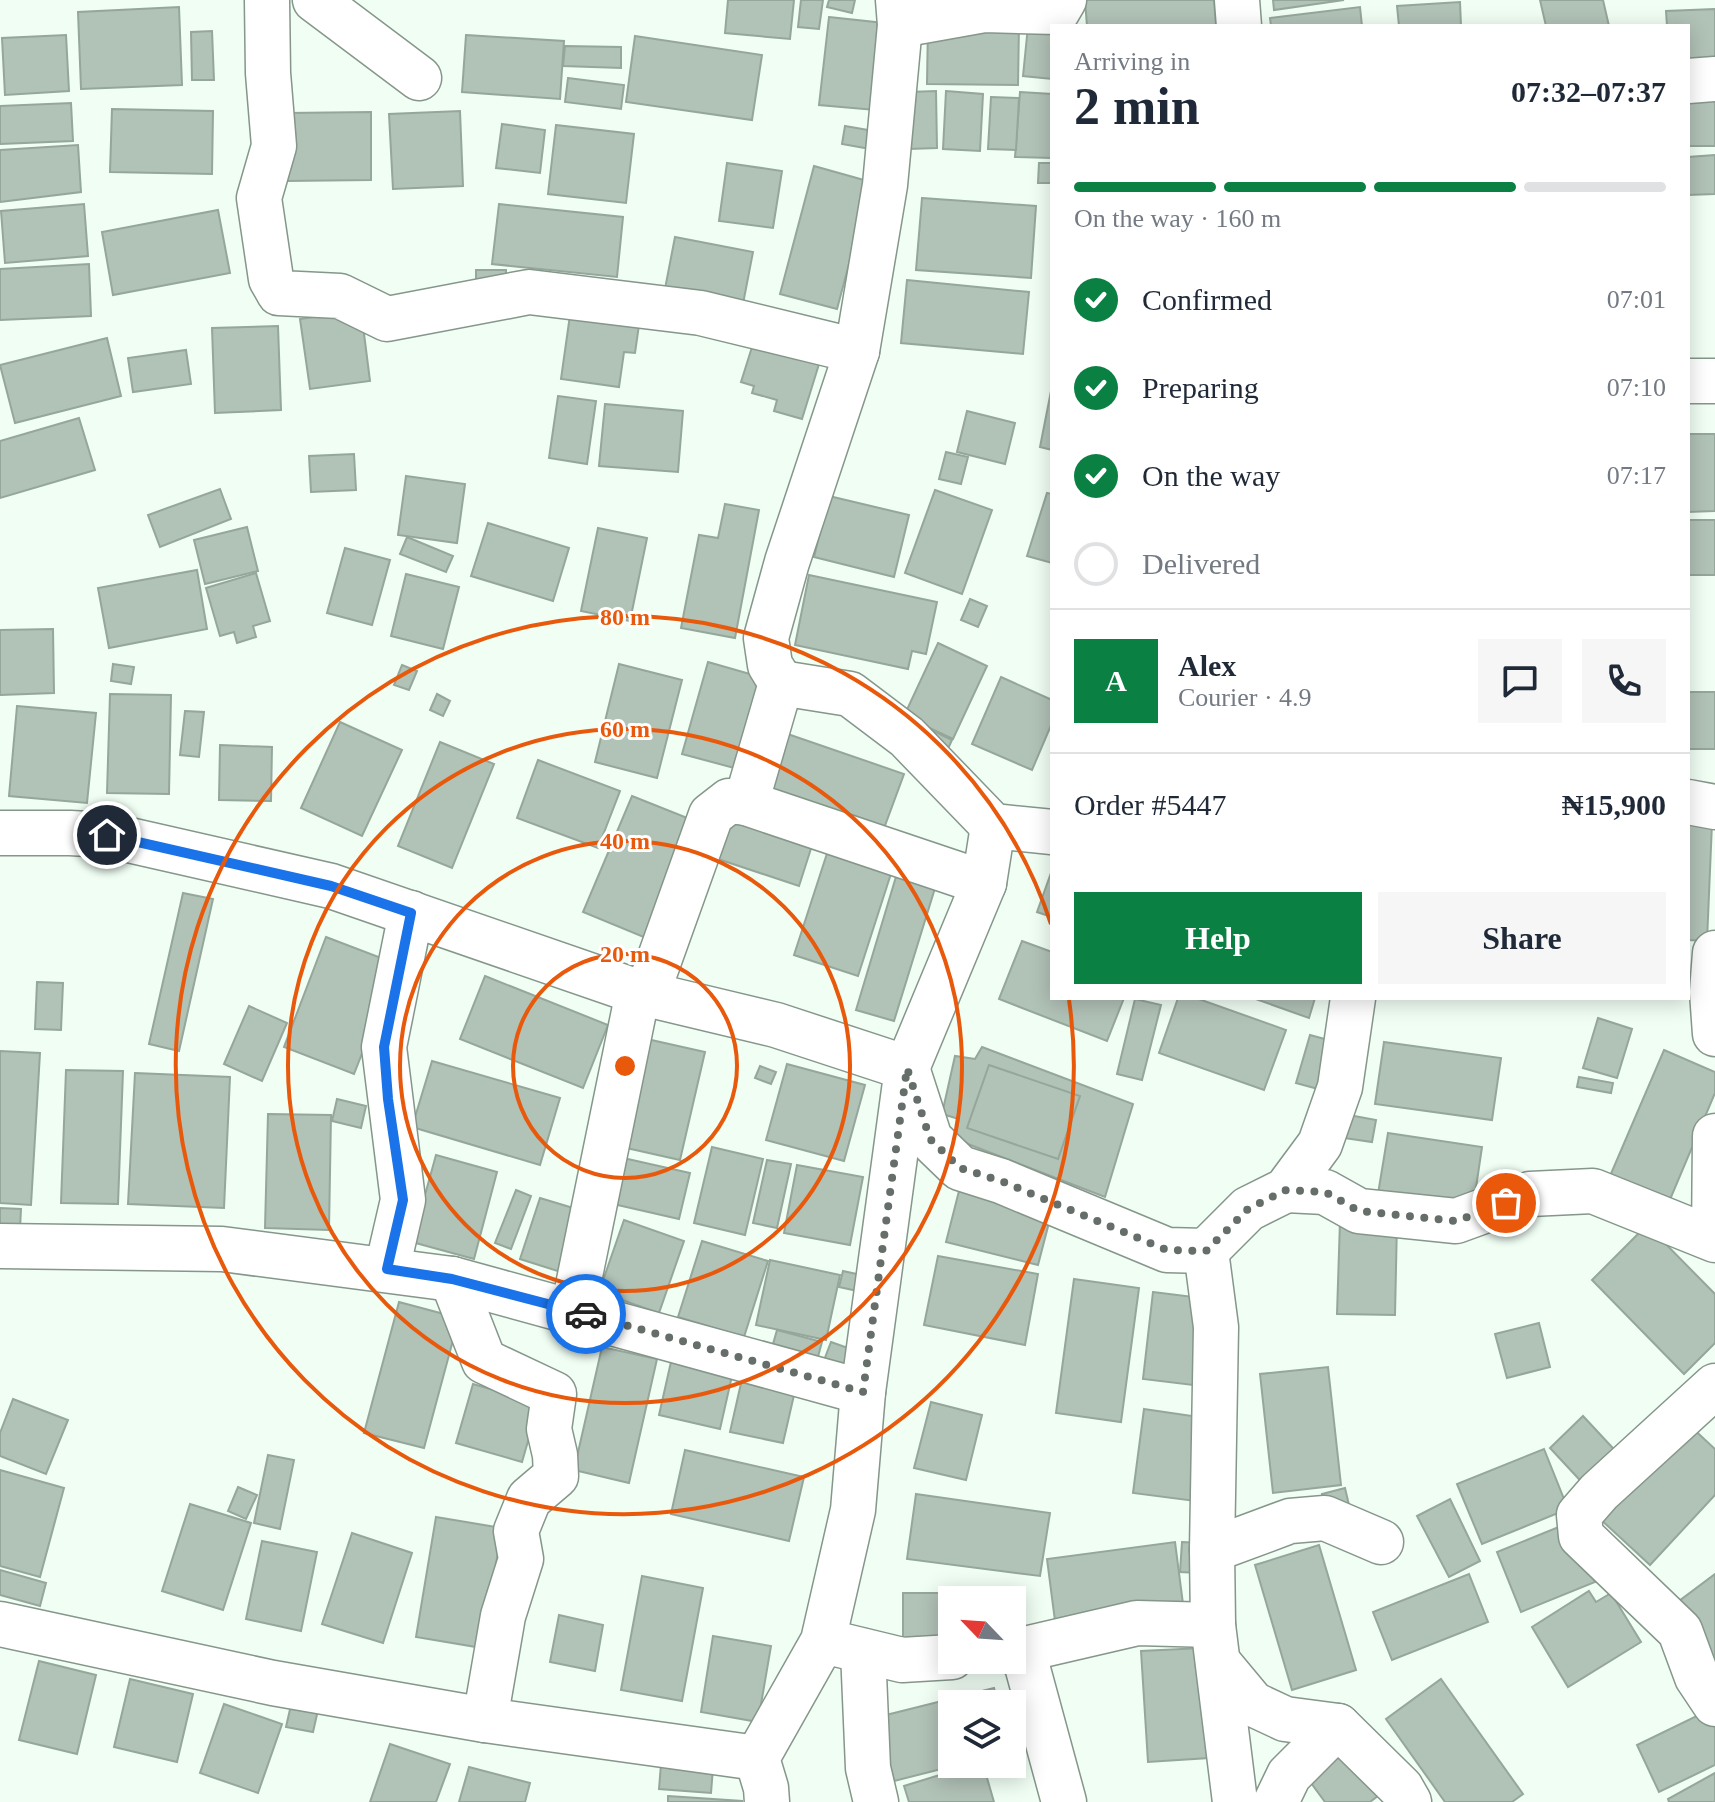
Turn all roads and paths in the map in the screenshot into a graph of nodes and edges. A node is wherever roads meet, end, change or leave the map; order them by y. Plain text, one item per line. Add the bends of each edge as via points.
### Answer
1 (267, 0) edge
2 (315, 0) edge
3 (1064, 0) edge
4 (1237, 0) edge
5 (899, 13) edge
6 (1239, 24) edge
7 (419, 78) dead end
8 (1715, 79) edge
9 (1690, 81) edge
10 (857, 351) junction
11 (781, 683) junction
12 (1690, 802) edge
13 (746, 803) junction
14 (1715, 807) edge
15 (993, 826) junction
16 (1050, 832) edge
17 (0, 833) edge
18 (984, 883) junction
19 (411, 913) junction
20 (642, 993) junction
21 (1353, 1000) edge
22 (907, 1068) junction
23 (1714, 1138) edge
24 (1286, 1190) junction
25 (1714, 1240) edge
26 (0, 1246) edge
27 (1206, 1251) junction
28 (387, 1269) junction
29 (452, 1279) junction
30 (573, 1310) junction
31 (1715, 1386) edge
32 (863, 1392) junction
33 (1381, 1542) dead end
34 (1212, 1550) junction
35 (0, 1624) edge
36 (1215, 1644) junction
37 (1026, 1650) edge
38 (862, 1651) junction
39 (938, 1656) edge
40 (1024, 1674) edge
41 (1715, 1704) edge
42 (485, 1720) junction
43 (1338, 1726) junction
44 (773, 1787) edge
45 (1398, 1797) edge
46 (876, 1802) edge
47 (1064, 1802) edge
48 (1235, 1802) edge
49 (1276, 1802) edge

1 - 10 street via 274,146 259,198 271,279 279,293 340,296 387,319 529,292 701,313
2 - 7 street
3 - 5 street via 1057,12
4 - 6 street
5 - 10 street via 885,185
8 - 9 street
10 - 11 street via 766,638 770,665
11 - 13 street
11 - 15 street via 850,694 907,737
12 - 14 street
13 - 18 street
13 - 20 street via 729,801 711,815
15 - 16 street
15 - 18 street
17 - 19 street via 107,835 331,886
18 - 22 street
19 - 20 street
19 - 28 street via 384,1047 403,1200
20 - 22 street via 776,1025
20 - 30 street
21 - 24 street via 1340,1087 1320,1144
22 - 27 street via 930,1139 960,1168 1167,1250
22 - 32 street
23 - 25 street
24 - 25 street via 1325,1192 1359,1211 1456,1221 1530,1194 1593,1191
24 - 27 street via 1248,1209
26 - 28 street via 222,1249
27 - 34 street via 1216,1327
28 - 29 street
29 - 30 street
29 - 42 street via 484,1361 554,1394 549,1429 556,1476 529,1499 516,1531 521,1559 503,1616
30 - 32 street
31 - 41 street via 1579,1515 1581,1536 1680,1631 1697,1677
32 - 38 street via 853,1510
33 - 34 street via 1325,1518 1290,1521
34 - 36 street
35 - 42 street via 273,1683
36 - 37 street via 1137,1623
36 - 43 street via 1253,1704 1285,1719
36 - 48 street
38 - 39 street
38 - 44 street
38 - 46 street via 868,1768
40 - 47 street
42 - 44 street
43 - 45 street
43 - 49 street via 1289,1775

